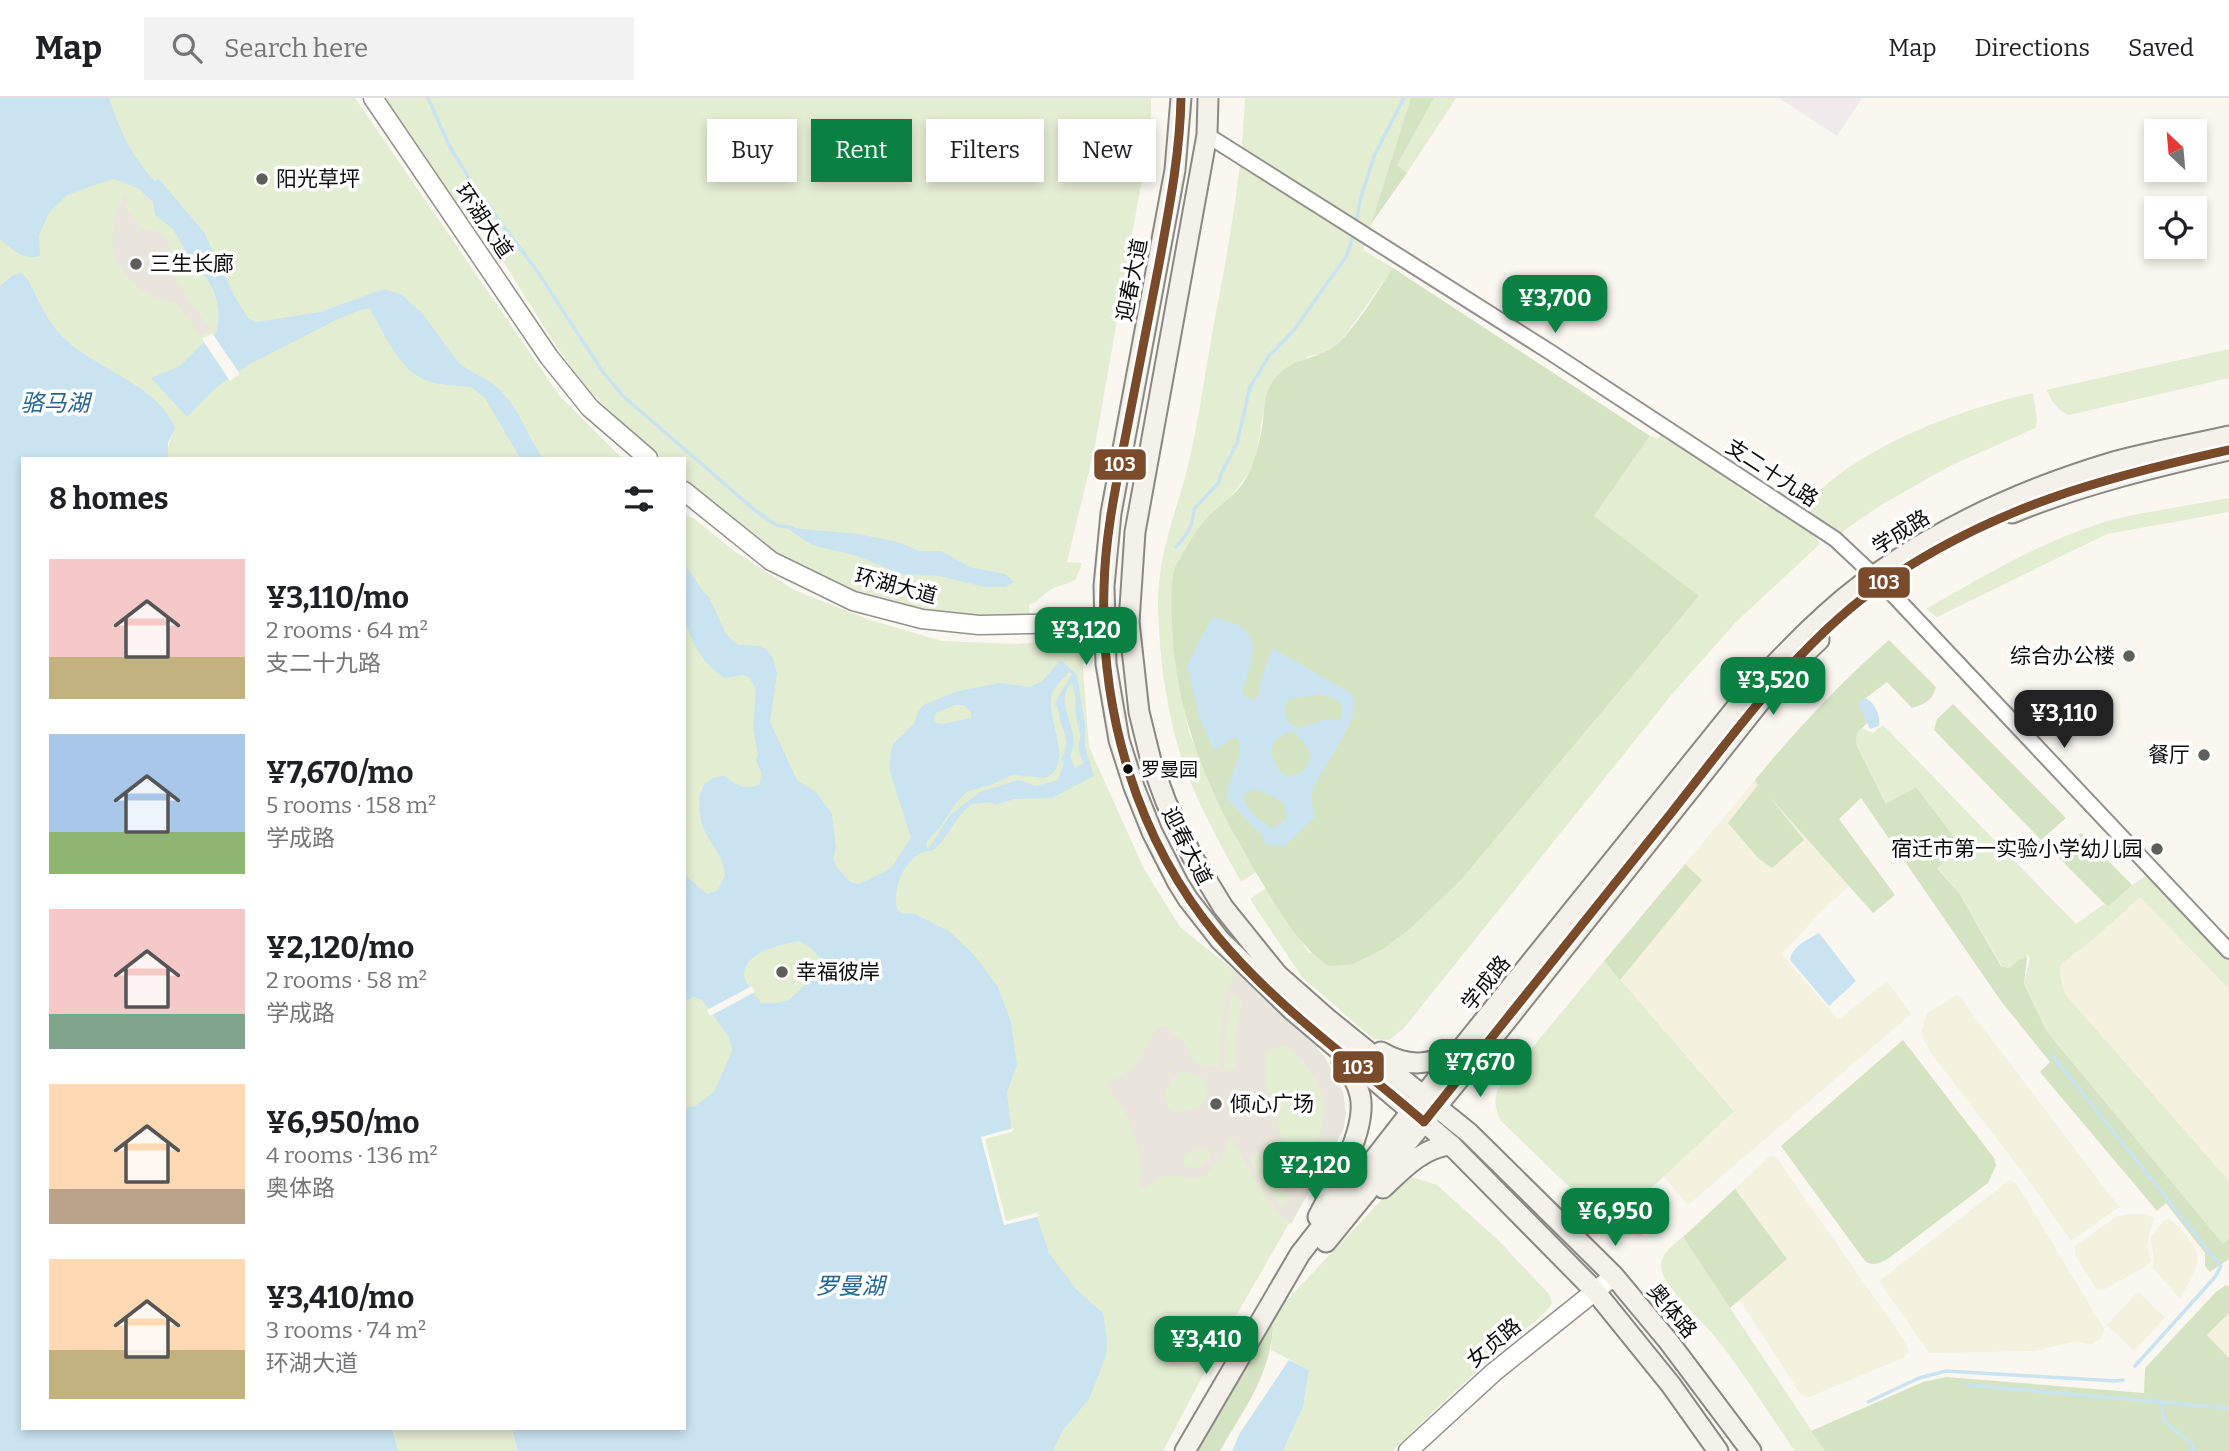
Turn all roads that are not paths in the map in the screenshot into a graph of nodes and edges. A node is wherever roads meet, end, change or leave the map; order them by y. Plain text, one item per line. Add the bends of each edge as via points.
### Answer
1 (373, 98) edge
2 (1181, 98) edge
3 (1208, 98) edge
4 (1207, 135) junction
5 (2229, 436) edge
6 (2229, 450) edge
7 (647, 457) edge
8 (686, 493) edge
9 (1111, 513) junction
10 (1137, 519) junction
11 (1878, 579) junction
12 (1104, 622) junction
13 (1129, 622) junction
14 (1139, 712) junction
15 (1115, 716) junction
16 (2229, 951) edge
17 (1323, 1026) junction
18 (1464, 1059) junction
19 (1431, 1100) junction
20 (1418, 1117) junction
21 (1469, 1133) junction
22 (1451, 1146) junction
23 (1303, 1260) junction
24 (1614, 1276) junction
25 (1595, 1291) junction
26 (1185, 1451) edge
27 (1408, 1451) edge
28 (1718, 1451) edge
29 (1751, 1451) edge

1 - 7 street, 环湖大道 via 549,357 590,408
2 - 9 main road, 迎春大道 via 1173,183
3 - 4 main road, 迎春大道
4 - 10 main road, 迎春大道
4 - 11 street, 支二十九路 via 1835,539
5 - 11 main road, 学成路 via 2049,483 1936,536
6 - 11 main road, 学成路 via 2057,495
8 - 12 street, 环湖大道 via 771,561 853,601 922,619 979,625
9 - 10 main road
9 - 12 main road, 迎春大道
10 - 13 main road, 迎春大道
11 - 16 street, 支二十九路
11 - 18 main road, 学成路 via 1778,679
12 - 13 street, 环湖大道
12 - 15 main road, 迎春大道
13 - 14 main road, 迎春大道
14 - 15 main road
14 - 17 main road, 迎春大道 via 1166,802 1207,881 1223,907
15 - 17 main road, 迎春大道 via 1134,787 1188,899 1261,982
17 - 18 main road via 1415,1065
17 - 19 main road, 迎春大道
17 - 20 main road, 迎春大道
17 - 23 main road via 1360,1096 1360,1125
18 - 19 main road, 学成路
18 - 21 main road via 1459,1111
19 - 20 main road, 学成路
19 - 21 main road, 奥体路
20 - 22 main road
20 - 23 main road, 学成路
21 - 24 main road, 奥体路
22 - 23 main road via 1439,1146 1399,1172
22 - 25 main road
23 - 26 main road, 学成路 via 1261,1321
24 - 25 street, 女贞路
24 - 29 main road, 奥体路
25 - 27 street, 女贞路 via 1494,1371
25 - 28 main road

